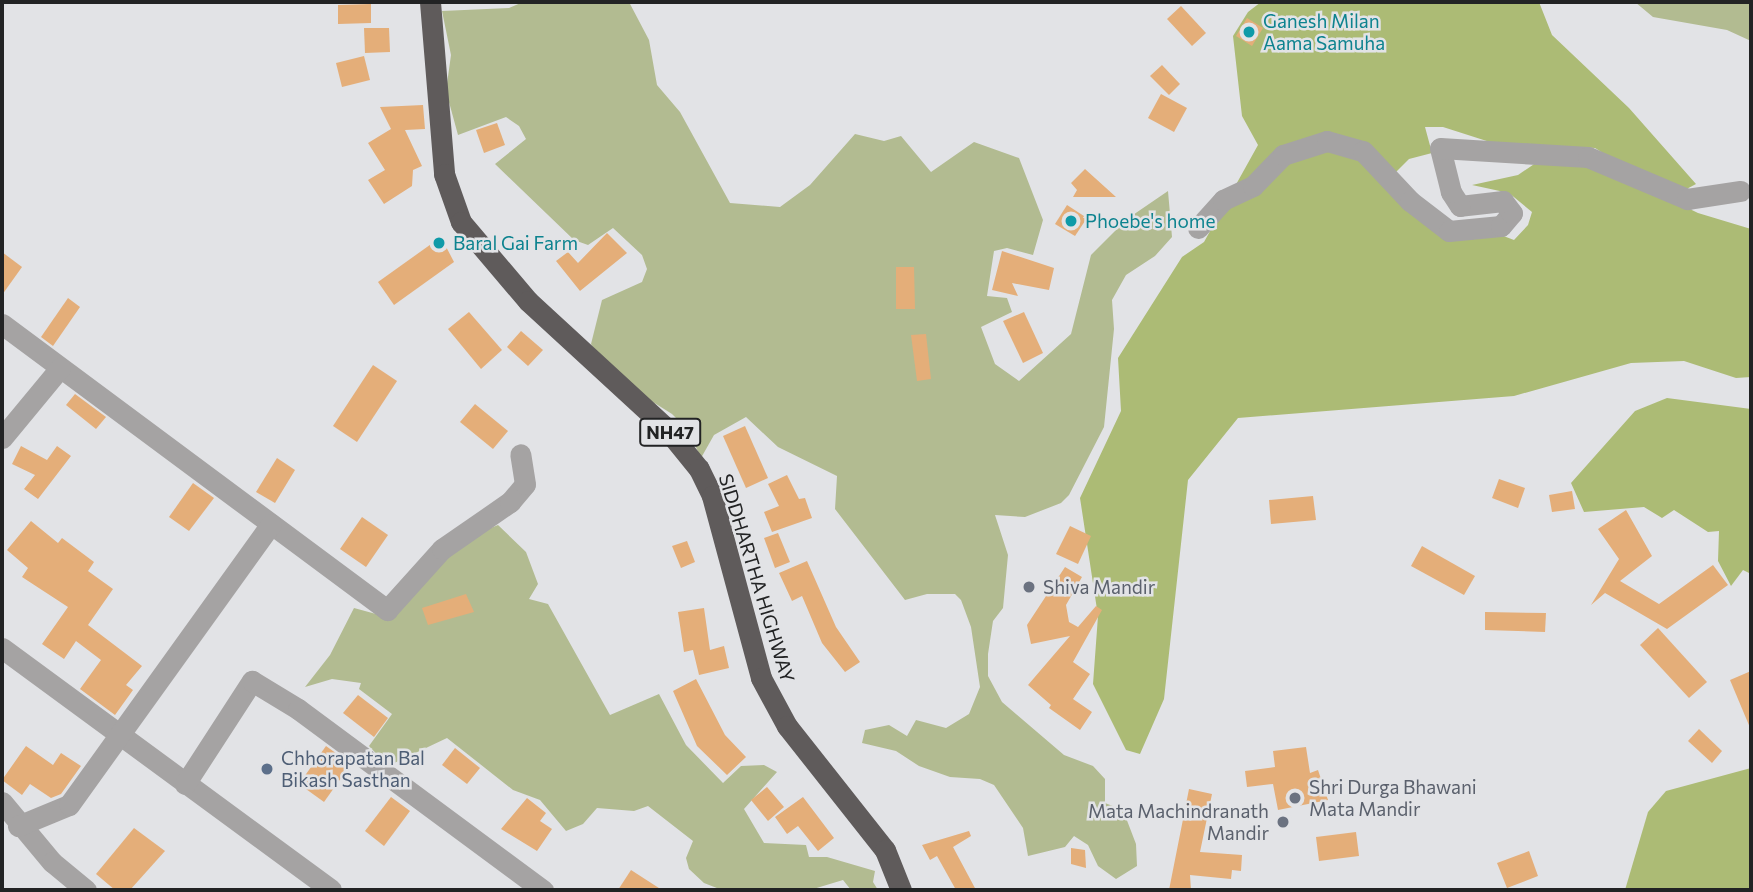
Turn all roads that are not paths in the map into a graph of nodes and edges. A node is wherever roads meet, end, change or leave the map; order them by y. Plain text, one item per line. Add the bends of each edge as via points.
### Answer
1 (430, 2) edge
2 (1740, 191) dead end
3 (1198, 228) dead end
4 (2, 324) edge
5 (60, 368) junction
6 (2, 438) edge
7 (520, 454) dead end
8 (271, 524) junction
9 (2, 648) edge
10 (118, 738) junction
11 (185, 784) junction
12 (2, 802) edge
13 (18, 826) junction
14 (86, 890) edge
15 (331, 890) edge
16 (543, 890) edge
17 (901, 890) edge

1 - 17 highway, SIDDHARTHA HIGHWAY / NH47 via 444,174 461,222 528,301 664,426 699,469 712,496 761,678 787,726 885,850
2 - 3 street via 1687,199 1588,157 1440,148 1451,192 1460,206 1503,201 1512,213 1501,226 1449,231 1410,201 1363,151 1327,142 1283,155 1253,186 1223,200
4 - 5 street
5 - 6 street
5 - 8 street
7 - 8 street via 525,484 510,502 442,549 387,610
8 - 10 street
9 - 10 street
10 - 11 street
10 - 13 street via 69,805
11 - 15 street
11 - 16 street via 252,681 298,709
12 - 13 street
13 - 14 street

